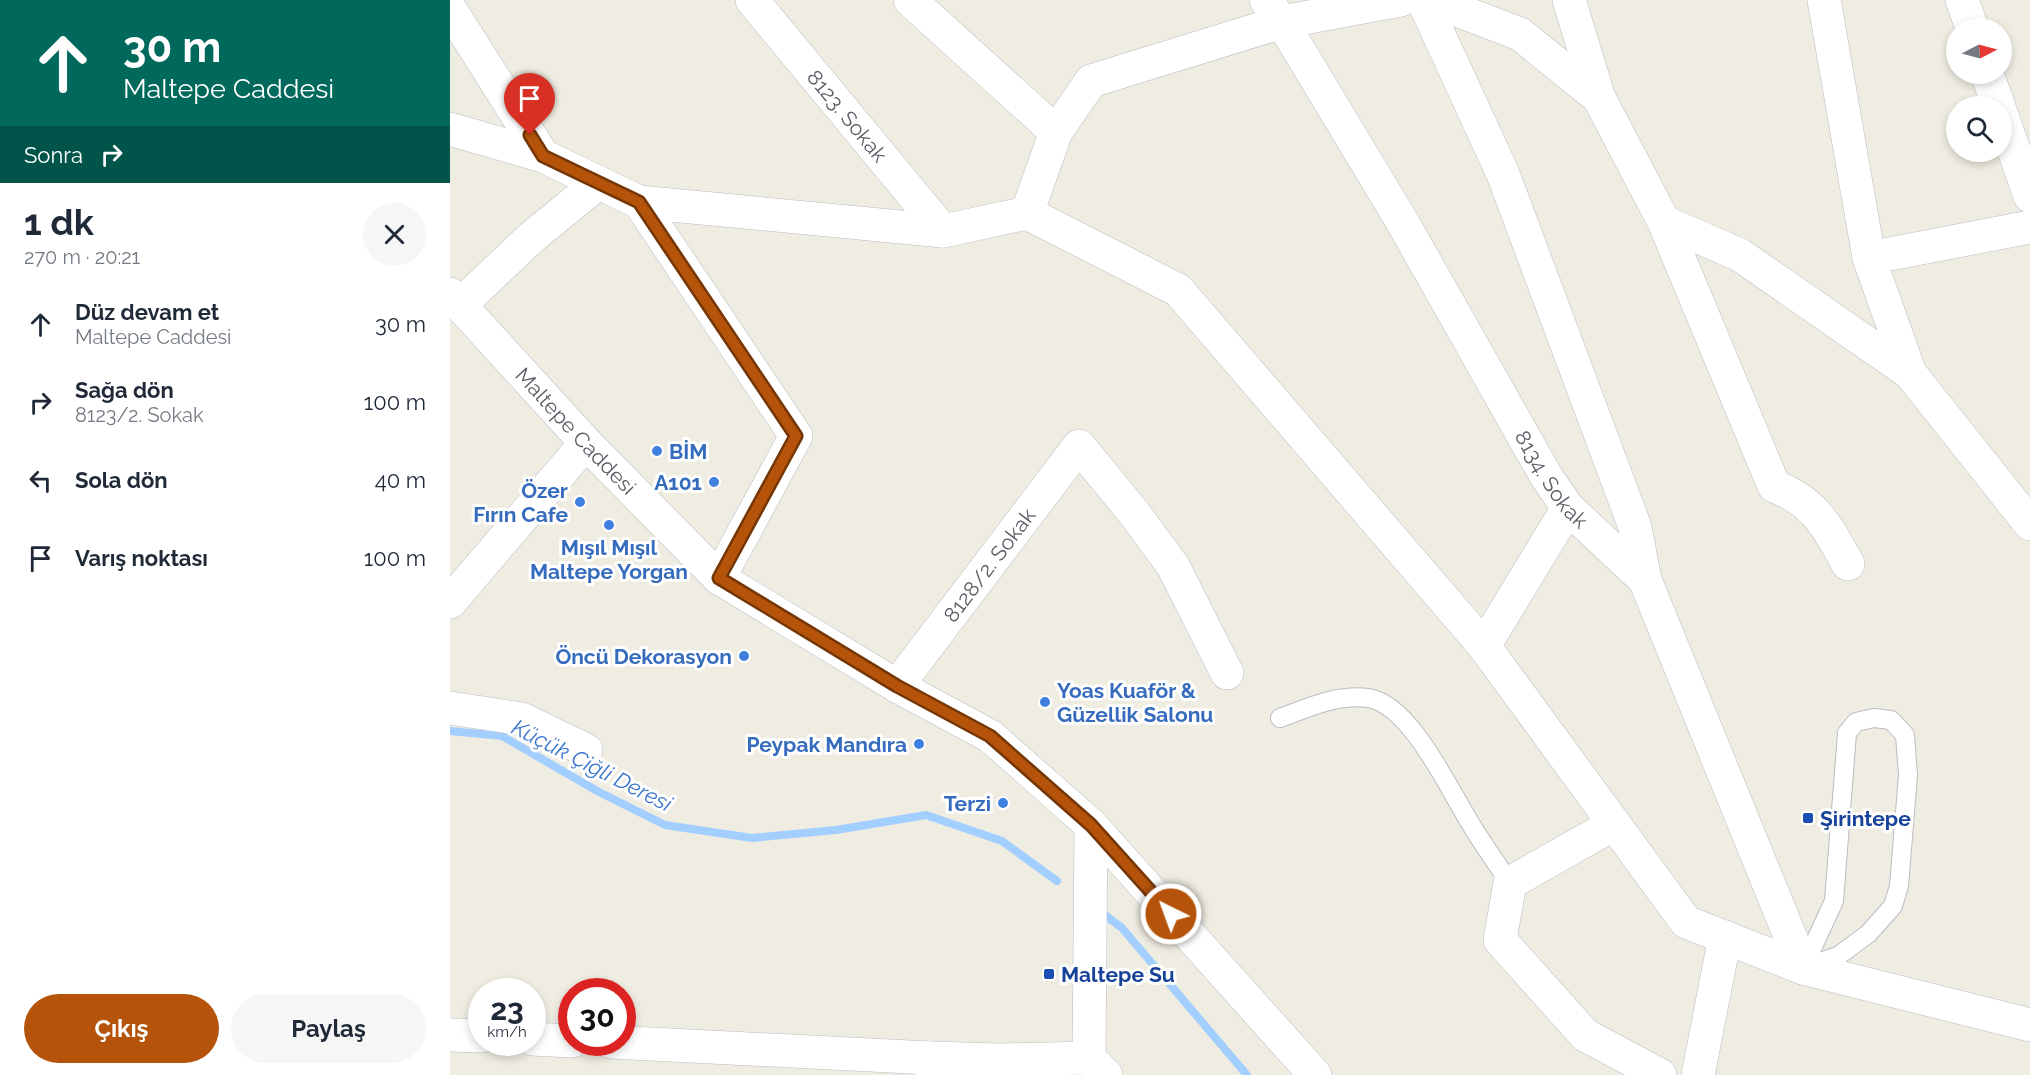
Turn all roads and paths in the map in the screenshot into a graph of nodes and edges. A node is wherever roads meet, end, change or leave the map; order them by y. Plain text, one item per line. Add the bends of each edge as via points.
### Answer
1 (752, 0) edge
2 (910, 0) edge
3 (1401, 0) edge
4 (1423, 0) edge
5 (1431, 0) edge
6 (1569, 0) edge
7 (1824, 0) edge
8 (1962, 0) edge
9 (458, 8) edge
10 (1274, 11) edge
11 (1968, 18) edge
12 (1599, 98) junction
13 (450, 129) edge
14 (1056, 132) junction
15 (2012, 144) edge
16 (543, 156) junction
17 (598, 183) junction
18 (2030, 196) edge
19 (639, 202) junction
20 (1027, 213) junction
21 (1664, 222) junction
22 (2030, 227) edge
23 (943, 231) junction
24 (1869, 258) junction
25 (455, 300) edge
26 (1910, 373) junction
27 (586, 443) junction
28 (1568, 508) junction
29 (2030, 524) edge
30 (1848, 564) dead end
31 (719, 578) junction
32 (1645, 580) junction
33 (450, 602) edge
34 (1484, 646) junction
35 (1227, 673) dead end
36 (897, 686) junction
37 (450, 708) edge
38 (1280, 718) dead end
39 (586, 750) dead end
40 (1614, 824) junction
41 (1091, 825) junction
42 (1510, 883) junction
43 (1725, 937) junction
44 (1803, 968) junction
45 (2030, 1025) edge
46 (450, 1035) edge
47 (468, 1036) edge
48 (636, 1044) edge
49 (931, 1066) edge
50 (1098, 1066) edge
51 (1316, 1075) edge
52 (1660, 1075) edge
53 (1698, 1075) edge

1 - 23 street, 8123. Sokak
2 - 14 street
3 - 10 street
4 - 32 street via 1503,174 1635,526
5 - 12 street via 1520,34
6 - 12 street
7 - 24 street
8 - 11 street
9 - 16 street
10 - 14 street via 1091,81
10 - 28 street, 8134. Sokak via 1403,223
12 - 21 street
13 - 16 street
14 - 20 street
15 - 18 street
16 - 17 street
17 - 19 street
17 - 25 street
19 - 23 street
19 - 31 street via 796,436
20 - 23 street
20 - 34 street via 1178,290
21 - 26 street via 1740,255
21 - 30 street via 1774,486 1793,493 1821,517
22 - 24 street
24 - 26 street
25 - 27 street, Maltepe Caddesi
26 - 29 street
27 - 31 street, Maltepe Caddesi
27 - 33 street
28 - 32 street, 8134. Sokak
28 - 34 street
31 - 36 street, Maltepe Caddesi
32 - 44 street, 8134. Sokak
34 - 40 street
35 - 36 street, 8128/2. Sokak via 1173,566 1079,446
36 - 41 street, Maltepe Caddesi via 990,736
37 - 39 street via 522,719
38 - 42 lane via 1333,699 1368,698 1392,709 1421,740
40 - 42 street
40 - 43 street via 1686,922
41 - 50 street
41 - 51 street, Maltepe Caddesi
42 - 52 street via 1500,940 1585,1035
43 - 44 street
43 - 53 street
44 - 44 lane via 1838,956 1868,934 1893,906 1899,886 1908,775 1905,735 1891,720 1856,722 1847,733 1834,901
44 - 45 street
46 - 47 street
48 - 49 street
49 - 50 street via 1000,1060

